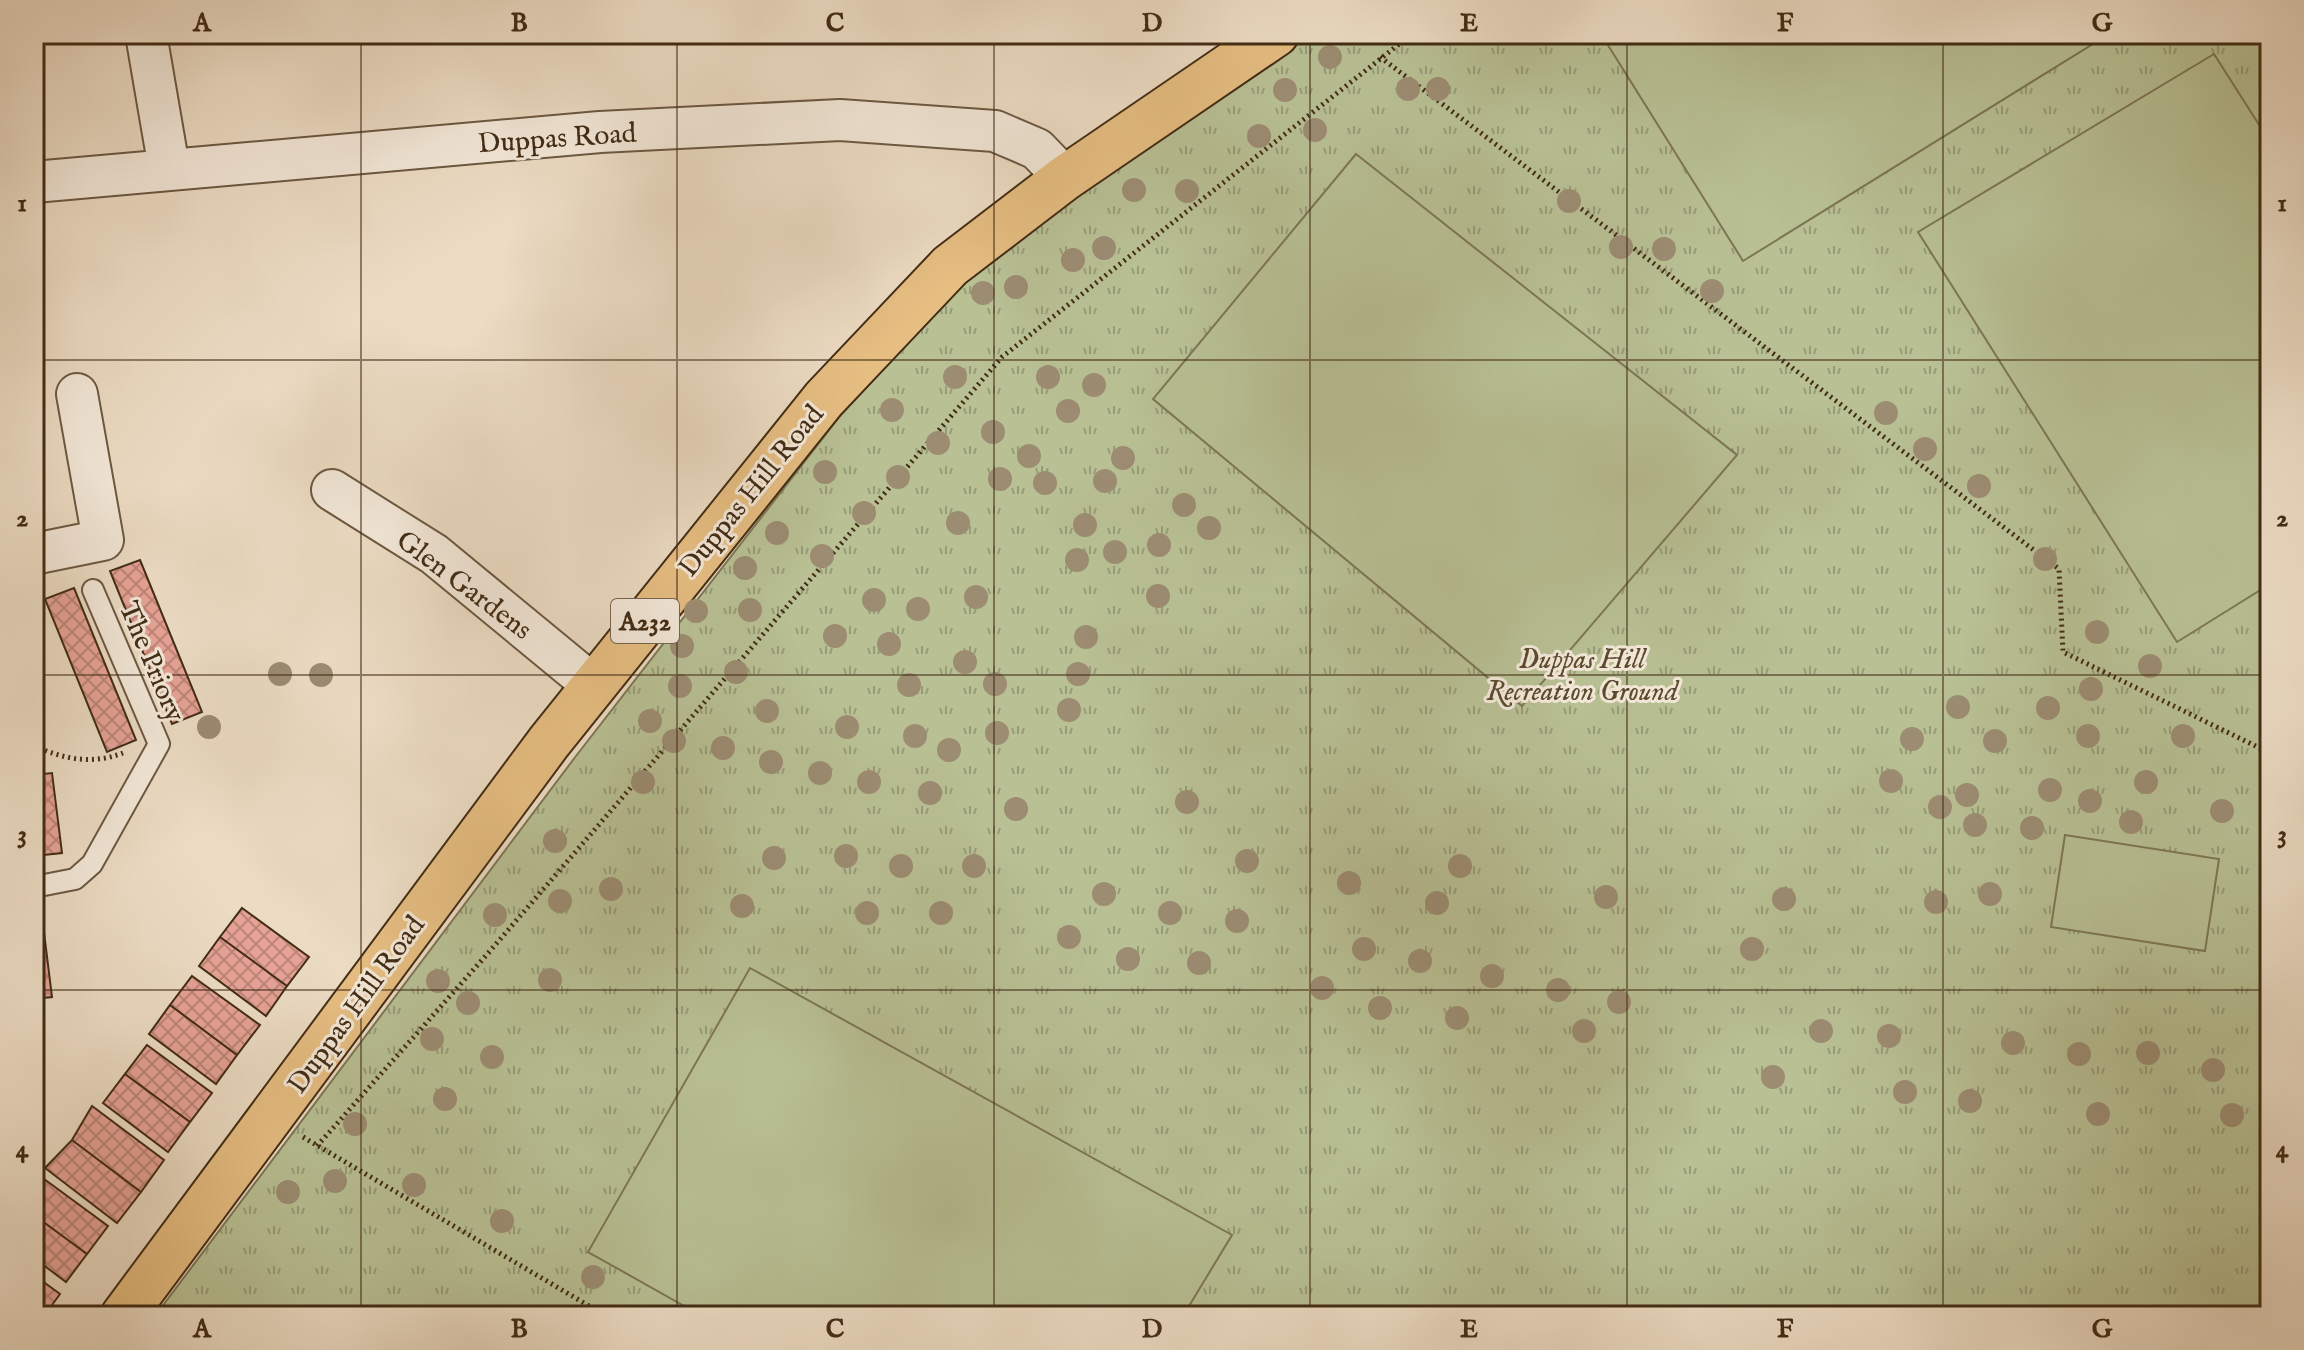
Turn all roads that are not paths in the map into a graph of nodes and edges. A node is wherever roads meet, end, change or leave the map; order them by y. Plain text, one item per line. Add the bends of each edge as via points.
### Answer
1 (146, 34) edge
2 (1276, 34) edge
3 (169, 168) junction
4 (1065, 178) junction
5 (34, 182) edge
6 (77, 394) dead end
7 (332, 490) dead end
8 (34, 554) edge
9 (93, 590) dead end
10 (593, 685) junction
11 (34, 887) edge
12 (123, 1316) edge

1 - 3 street
2 - 4 highway, Duppas Hill Road / A232
3 - 4 street, Duppas Road via 600,132 840,120 995,131 1037,149
3 - 5 street, Duppas Road
4 - 10 highway, Duppas Hill Road / A232 via 950,266 824,399
6 - 8 street via 103,540
7 - 10 street, Glen Gardens via 434,554
9 - 11 lane, The Priory via 159,744 92,864 75,879
10 - 12 highway, Duppas Hill Road / A232

